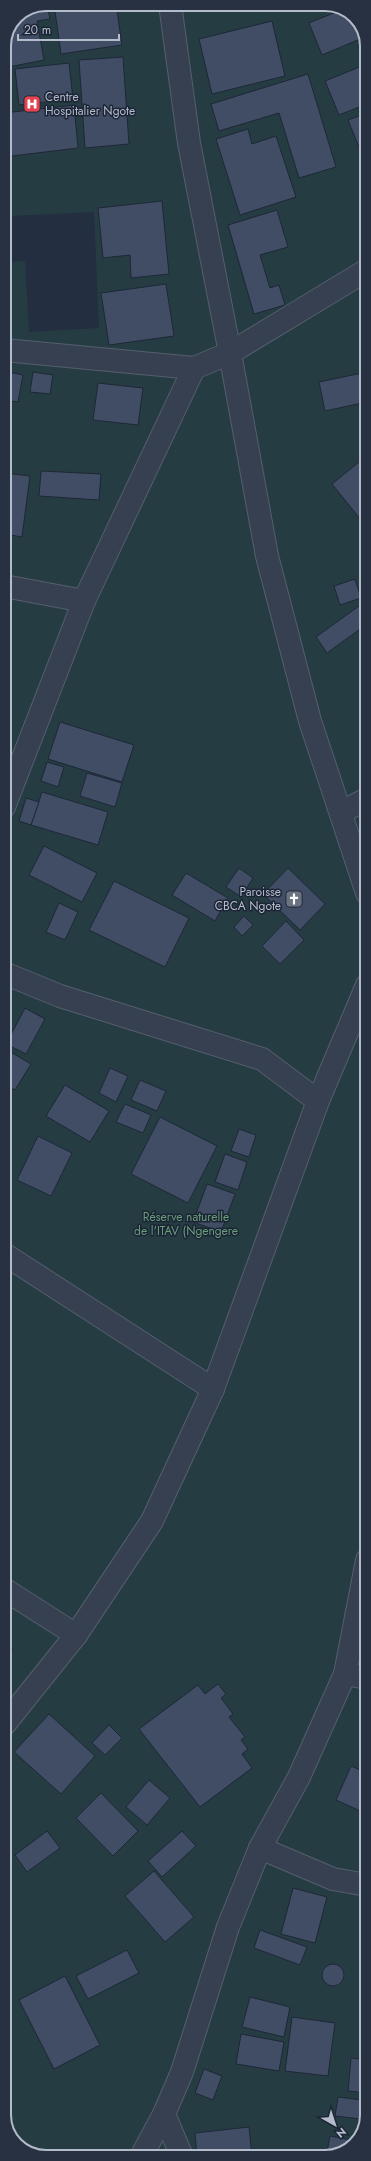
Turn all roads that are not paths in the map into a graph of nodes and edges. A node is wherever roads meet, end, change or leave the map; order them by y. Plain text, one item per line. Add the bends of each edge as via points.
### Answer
1 (171, 11) edge
2 (360, 274) edge
3 (11, 351) edge
4 (230, 353) junction
5 (194, 368) junction
6 (11, 587) edge
7 (84, 601) junction
8 (11, 789) edge
9 (360, 802) edge
10 (341, 812) junction
11 (360, 871) edge
12 (11, 975) edge
13 (360, 1010) edge
14 (318, 1101) junction
15 (11, 1259) edge
16 (213, 1389) junction
17 (11, 1594) edge
18 (360, 1596) edge
19 (76, 1635) junction
20 (345, 1674) junction
21 (360, 1677) edge
22 (11, 1716) edge
23 (260, 1848) junction
24 (360, 1884) edge
25 (164, 2114) junction
26 (145, 2150) edge
27 (179, 2150) edge

1 - 4 street via 189,143
2 - 4 street
3 - 5 street
4 - 5 street
4 - 10 street via 267,556 310,721
5 - 7 street
6 - 7 street
7 - 8 street
9 - 10 street
10 - 11 street
12 - 14 street via 60,996 262,1059
13 - 14 street
14 - 16 street
15 - 16 street
16 - 19 street via 152,1520
17 - 19 street
18 - 20 street
19 - 22 street
20 - 21 street
20 - 23 street via 299,1777
23 - 24 street via 333,1879
23 - 25 street via 228,1927 182,2072
25 - 26 street
25 - 27 street

